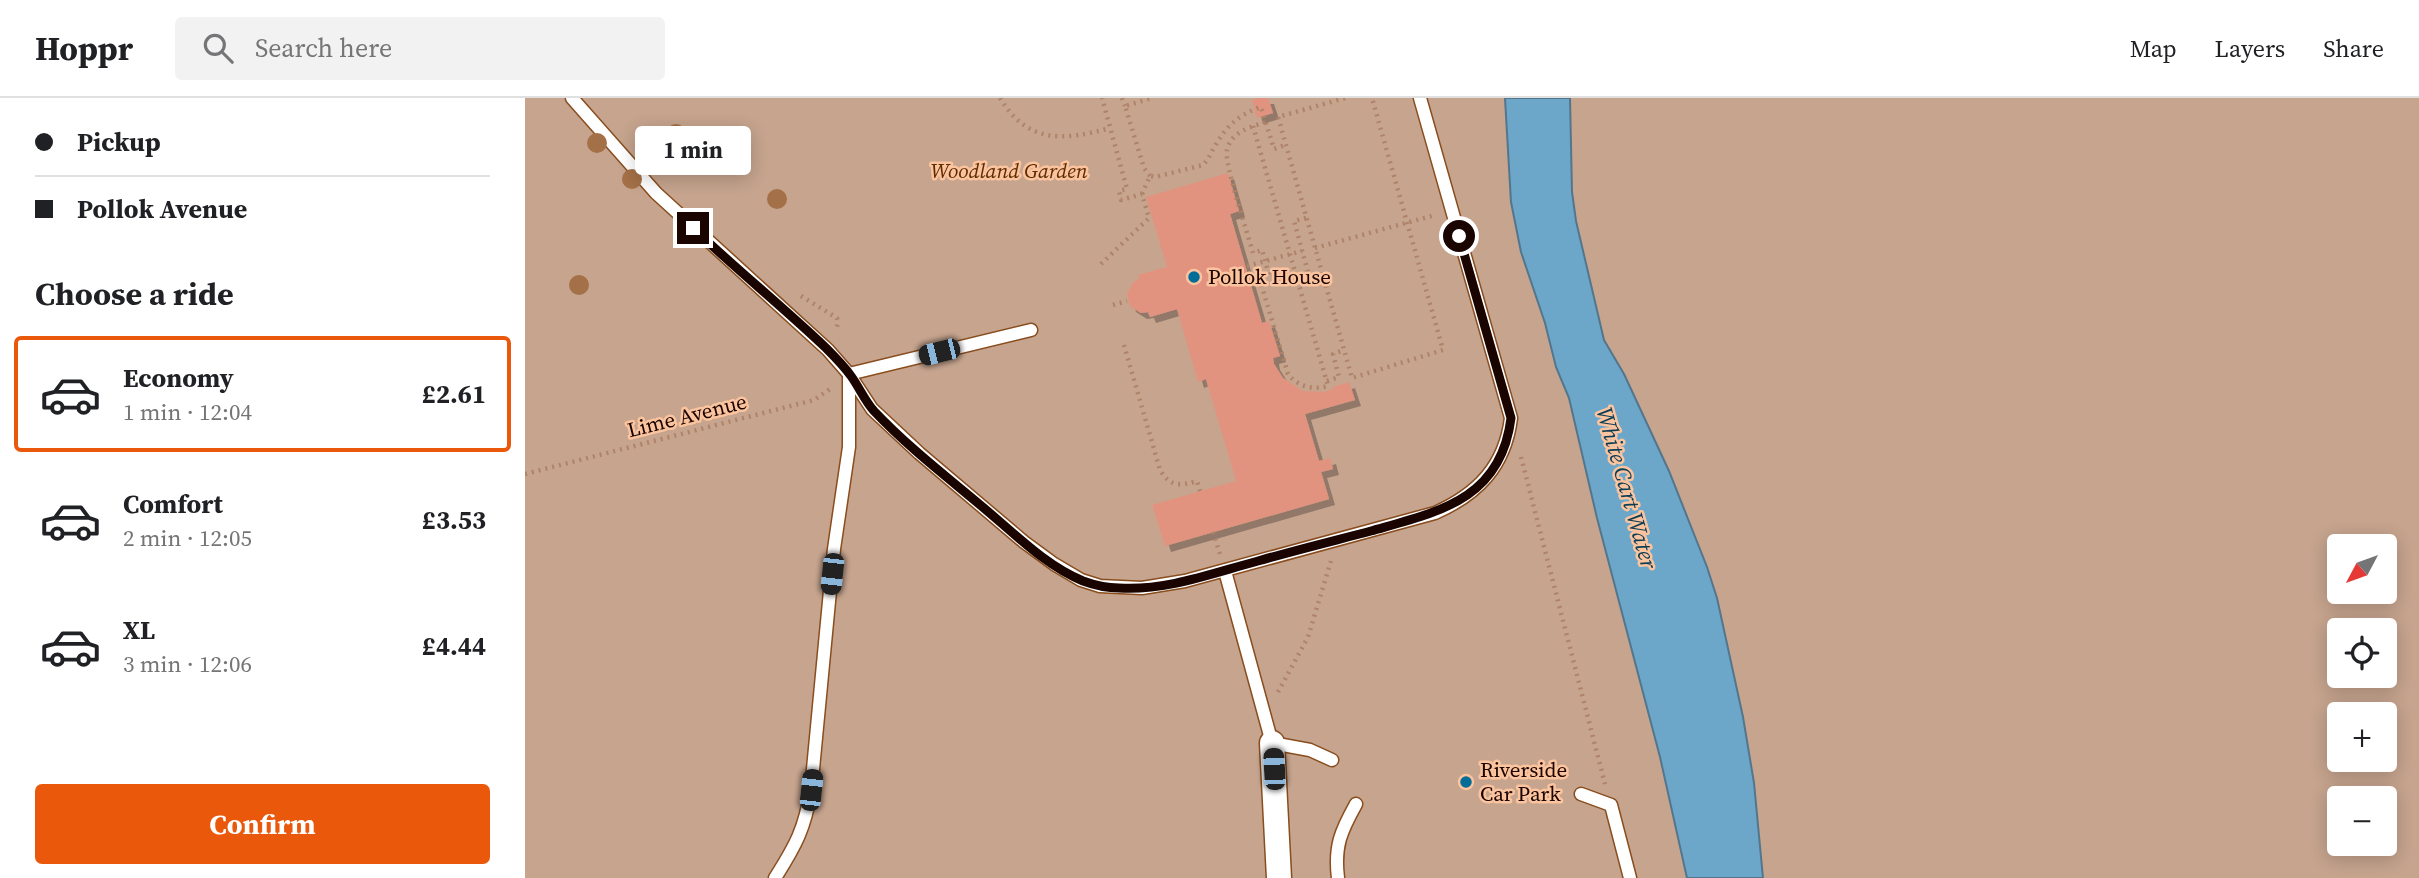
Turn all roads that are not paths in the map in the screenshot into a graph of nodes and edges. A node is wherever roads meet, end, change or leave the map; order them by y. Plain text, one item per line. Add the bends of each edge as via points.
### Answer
1 (572, 98) edge
2 (1420, 98) edge
3 (1031, 330) dead end
4 (849, 374) junction
5 (1225, 571) junction
6 (1272, 743) junction
7 (1332, 760) dead end
8 (1581, 794) dead end
9 (1356, 804) dead end
10 (1280, 875) edge
11 (775, 878) edge
12 (1338, 878) edge
13 (1630, 878) edge

1 - 4 lane via 656,193
2 - 5 lane via 1511,418 1508,437 1496,464 1467,496 1435,513
3 - 4 lane
4 - 5 lane via 872,409 919,453 1024,542 1081,580 1142,588
4 - 11 lane via 849,447 834,549 811,790 799,840
5 - 6 lane
6 - 7 lane via 1310,750
6 - 10 street
8 - 13 lane via 1611,805
9 - 12 lane via 1338,844

